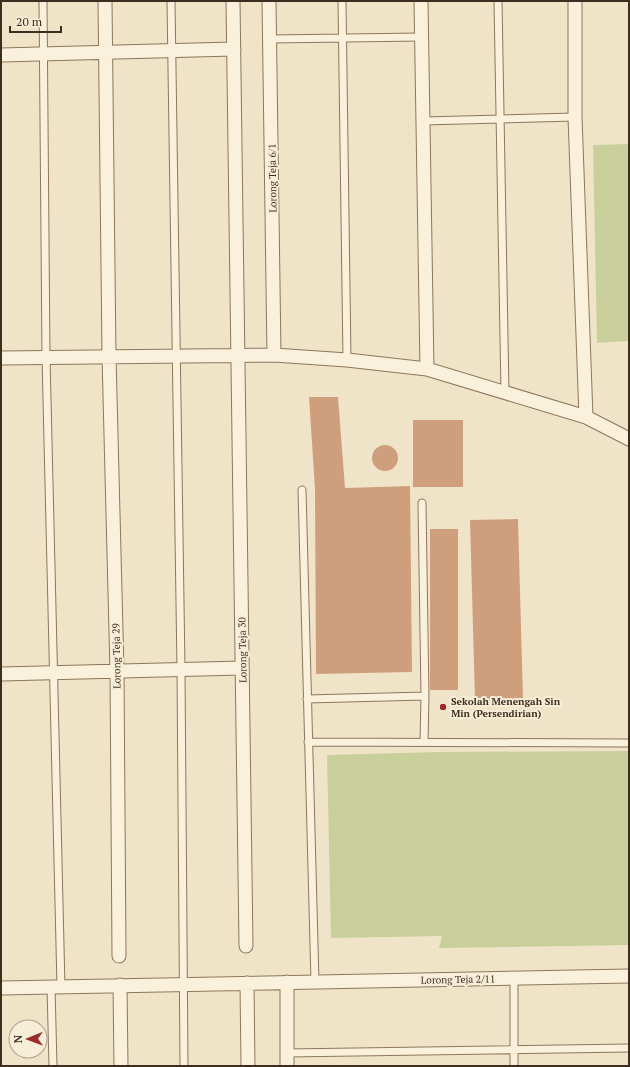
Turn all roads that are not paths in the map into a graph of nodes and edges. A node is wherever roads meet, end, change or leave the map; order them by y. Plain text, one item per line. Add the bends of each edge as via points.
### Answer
1 (43, 1) edge
2 (105, 1) edge
3 (171, 1) edge
4 (233, 1) edge
5 (269, 1) edge
6 (342, 1) edge
7 (421, 1) edge
8 (498, 1) edge
9 (575, 1) edge
10 (421, 36) junction
11 (342, 38) junction
12 (270, 39) junction
13 (234, 49) junction
14 (172, 50) junction
15 (106, 52) junction
16 (44, 54) junction
17 (1, 55) edge
18 (575, 117) junction
19 (500, 119) junction
20 (423, 121) junction
21 (238, 354) junction
22 (176, 355) junction
23 (274, 355) junction
24 (109, 356) junction
25 (46, 357) junction
26 (1, 358) edge
27 (347, 360) junction
28 (427, 369) junction
29 (505, 393) junction
30 (586, 417) junction
31 (629, 439) edge
32 (302, 490) dead end
33 (422, 503) dead end
34 (242, 668) junction
35 (181, 669) junction
36 (117, 672) junction
37 (53, 673) junction
38 (1, 674) edge
39 (425, 696) junction
40 (307, 699) junction
41 (308, 742) junction
42 (424, 742) junction
43 (629, 743) edge
44 (246, 946) dead end
45 (119, 956) dead end
46 (629, 976) edge
47 (514, 978) junction
48 (287, 982) junction
49 (315, 982) junction
50 (247, 983) junction
51 (184, 984) junction
52 (120, 985) junction
53 (56, 987) junction
54 (1, 988) edge
55 (629, 1048) edge
56 (514, 1050) junction
57 (287, 1059) edge
58 (53, 1066) edge
59 (121, 1066) edge
60 (184, 1066) edge
61 (248, 1066) edge
62 (514, 1066) edge

1 - 16 lane
2 - 15 street, Lorong Teja 29
3 - 14 lane
4 - 13 street, Lorong Teja 30
5 - 12 street, Lorong Teja 6/1
6 - 11 lane
7 - 10 street
8 - 19 lane
9 - 18 street
10 - 11 lane
10 - 20 street
11 - 12 lane
11 - 27 lane
12 - 23 street, Lorong Teja 6/1
13 - 14 street
13 - 21 street, Lorong Teja 30
14 - 15 street
14 - 22 lane
15 - 16 street
15 - 24 street, Lorong Teja 29
16 - 17 street
16 - 25 lane
18 - 19 lane
18 - 30 street
19 - 20 lane
19 - 29 lane
20 - 28 street
21 - 22 street
21 - 23 street
21 - 34 street, Lorong Teja 30
22 - 24 street
22 - 35 lane
23 - 27 street
24 - 25 street
24 - 36 street, Lorong Teja 29
25 - 26 street
25 - 37 lane
27 - 28 street
28 - 29 street
29 - 30 street
30 - 31 street
32 - 40 lane
33 - 39 lane
34 - 35 street
34 - 44 street, Lorong Teja 30
35 - 36 street
35 - 51 lane
36 - 37 street
36 - 45 street, Lorong Teja 29
37 - 38 street
37 - 53 lane
39 - 40 lane
39 - 42 lane
40 - 41 lane
41 - 42 lane
41 - 49 lane
42 - 43 lane
46 - 47 street, Lorong Teja 2/11
47 - 49 street, Lorong Teja 2/11
47 - 56 lane
48 - 49 street, Lorong Teja 2/11
48 - 50 street, Lorong Teja 2/11
48 - 57 street
50 - 51 street, Lorong Teja 2/11
50 - 61 street
51 - 52 street, Lorong Teja 2/11
51 - 60 lane
52 - 53 street, Lorong Teja 2/11
52 - 59 street
53 - 54 street, Lorong Teja 2/11
53 - 58 lane
55 - 56 lane
56 - 57 lane
56 - 62 lane

